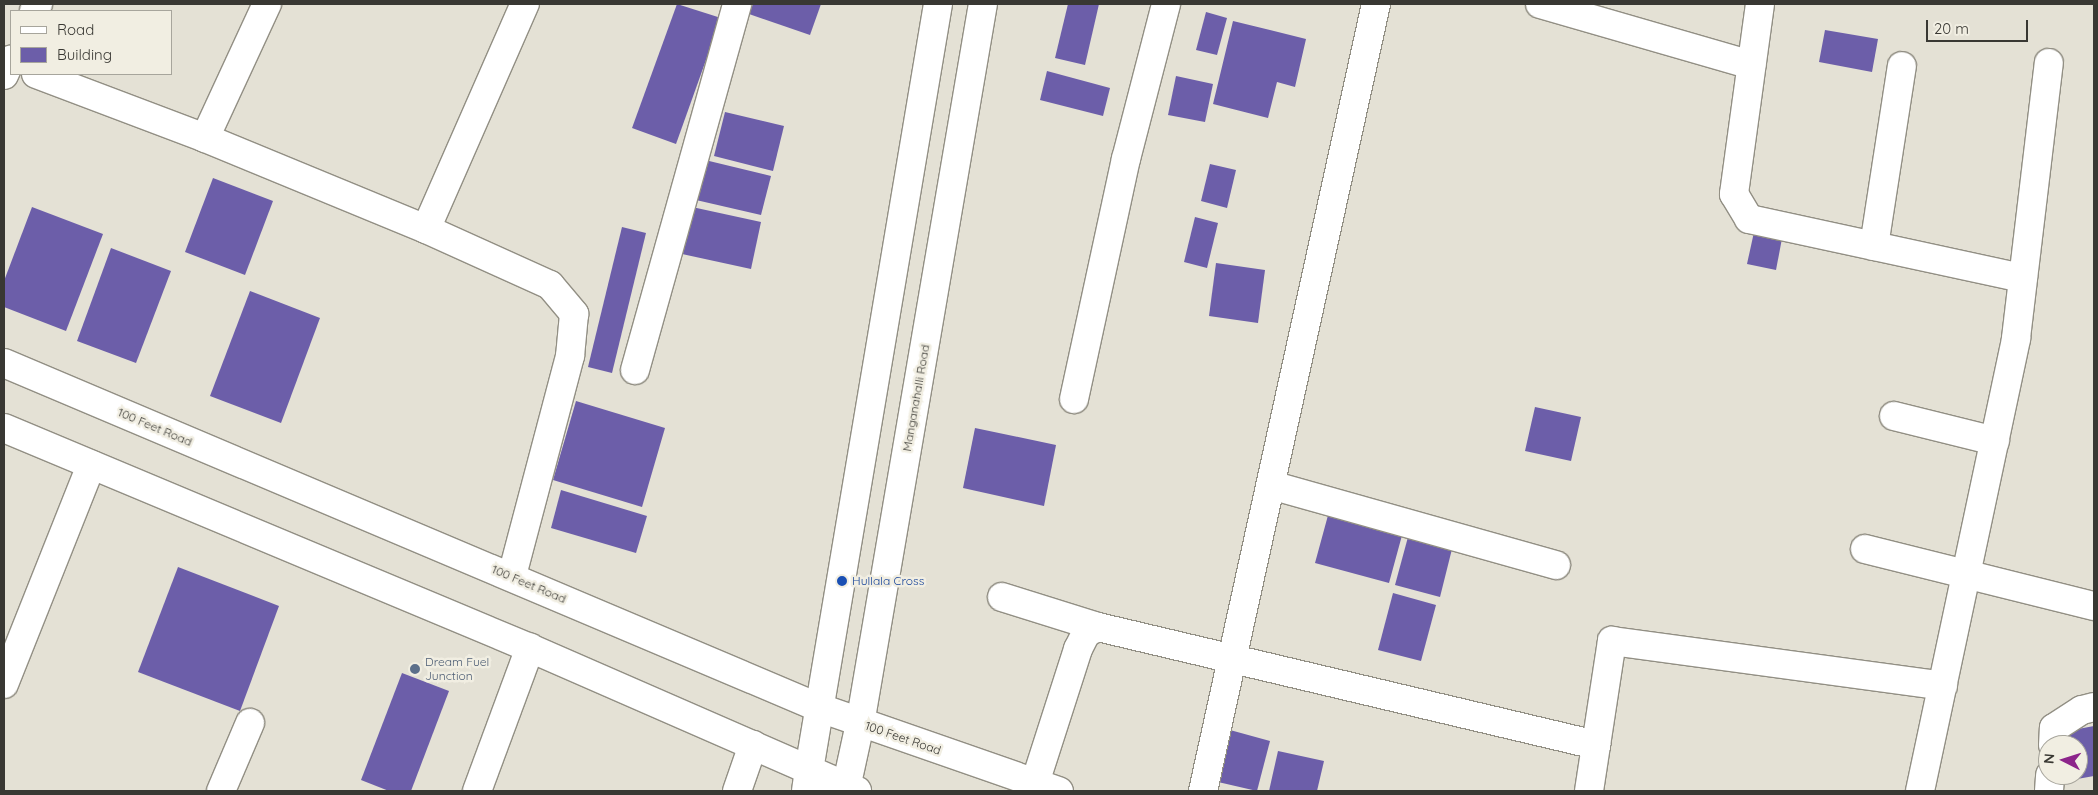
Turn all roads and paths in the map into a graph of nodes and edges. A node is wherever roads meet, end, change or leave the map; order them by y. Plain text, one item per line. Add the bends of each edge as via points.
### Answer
1 (267, 4) edge
2 (525, 4) edge
3 (737, 4) edge
4 (938, 4) edge
5 (983, 4) edge
6 (1166, 4) edge
7 (1376, 4) edge
8 (1540, 4) edge
9 (1760, 4) edge
10 (2050, 63) dead end
11 (1751, 65) junction
12 (1902, 66) dead end
13 (39, 75) edge
14 (205, 138) junction
15 (426, 229) junction
16 (1874, 246) junction
17 (2023, 278) junction
18 (4, 363) edge
19 (635, 370) dead end
20 (1074, 399) dead end
21 (1894, 416) dead end
22 (4, 428) edge
23 (1995, 441) junction
24 (91, 465) junction
25 (1271, 485) junction
26 (1864, 549) dead end
27 (1556, 565) dead end
28 (1968, 575) junction
29 (512, 576) junction
30 (1002, 598) dead end
31 (2094, 606) edge
32 (1098, 626) junction
33 (530, 648) junction
34 (1231, 657) junction
35 (4, 684) edge
36 (1942, 686) junction
37 (2094, 707) edge
38 (820, 708) junction
39 (250, 723) dead end
40 (860, 724) junction
41 (2054, 735) edge
42 (753, 745) junction
43 (1596, 745) junction
44 (807, 781) edge
45 (1047, 787) edge
46 (849, 790) edge
47 (221, 791) edge
48 (477, 791) edge
49 (737, 791) edge
50 (1203, 791) edge
51 (1589, 791) edge
52 (1920, 791) edge

1 - 14 street
2 - 15 street
3 - 19 street
4 - 38 street
5 - 40 street, Manganahalli Road
6 - 20 street via 1126,159
7 - 25 street
8 - 11 street
9 - 11 street
10 - 17 street
11 - 16 street via 1734,194 1749,219
12 - 16 street
13 - 14 street
14 - 15 street
15 - 29 street via 550,285 574,314 570,356
16 - 17 street
17 - 23 street via 2016,338
18 - 29 street, 100 Feet Road
21 - 23 street
22 - 24 street
23 - 28 street
24 - 33 street
24 - 35 street
25 - 27 street
25 - 34 street
26 - 28 street
28 - 31 street
28 - 36 street
29 - 38 street, 100 Feet Road
30 - 32 street
32 - 34 street
32 - 45 street via 1086,633 1078,649
33 - 42 street
33 - 48 street
34 - 43 street
34 - 50 street
36 - 43 street via 1612,641
36 - 52 street
37 - 41 street via 2082,710 2054,728
38 - 40 street, 100 Feet Road
38 - 44 street
39 - 47 street
40 - 45 street, 100 Feet Road
40 - 46 street, Manganahalli Road
42 - 44 street
42 - 49 street
43 - 51 street
44 - 46 street

